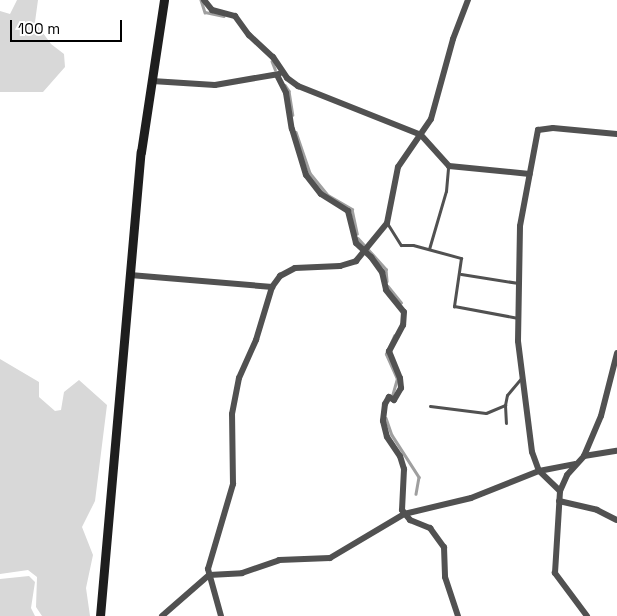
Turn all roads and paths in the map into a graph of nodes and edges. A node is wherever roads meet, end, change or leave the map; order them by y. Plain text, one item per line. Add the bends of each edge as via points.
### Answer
1 (164, 0) edge
2 (204, 0) edge
3 (468, 0) edge
4 (279, 73) junction
5 (152, 81) junction
6 (617, 134) edge
7 (421, 135) junction
8 (448, 166) junction
9 (530, 174) junction
10 (387, 223) junction
11 (366, 248) junction
12 (429, 249) junction
13 (461, 274) junction
14 (130, 275) junction
15 (521, 282) junction
16 (272, 288) junction
17 (518, 318) junction
18 (617, 353) edge
19 (523, 377) junction
20 (505, 405) junction
21 (430, 406) dead end
22 (506, 423) dead end
23 (617, 452) edge
24 (584, 456) junction
25 (574, 464) junction
26 (539, 471) junction
27 (560, 491) junction
28 (559, 501) junction
29 (404, 514) junction
30 (617, 520) edge
31 (209, 575) junction
32 (100, 616) edge
33 (162, 616) edge
34 (221, 616) edge
35 (458, 616) edge
36 (587, 616) edge

1 - 5 street
2 - 4 street via 212,10 235,16 249,35 274,57
3 - 7 street via 453,39 436,108
4 - 5 street via 215,85
4 - 7 street via 314,94
4 - 11 street via 306,175 321,194 348,211 353,236
5 - 14 street via 141,152
6 - 9 street via 542,127 537,133
7 - 8 street
7 - 10 street via 398,167
8 - 9 street
8 - 12 lane via 446,191
9 - 15 street via 520,226
10 - 11 street
10 - 12 lane via 402,245
11 - 16 street via 348,264 287,271
11 - 29 street via 382,272 383,286 405,315 389,350 401,384 385,404 383,421 387,437 403,461 405,478 400,501
12 - 13 lane via 461,258
13 - 15 lane
13 - 17 lane via 454,306
14 - 16 street
14 - 32 street
15 - 17 street
16 - 31 street via 236,392 232,414 233,484 213,544
17 - 19 street
18 - 24 street via 608,397
19 - 20 lane via 507,395
19 - 26 street via 532,452
20 - 21 lane via 480,414
20 - 22 lane
23 - 24 street
24 - 25 street
25 - 26 street
25 - 27 street
26 - 27 street
26 - 29 street via 462,501
27 - 28 street
28 - 30 street via 597,510
28 - 36 street via 555,573
29 - 31 street via 330,558 279,560 242,573
29 - 35 street via 415,523 430,528 444,547 445,577
31 - 33 street
31 - 34 street

